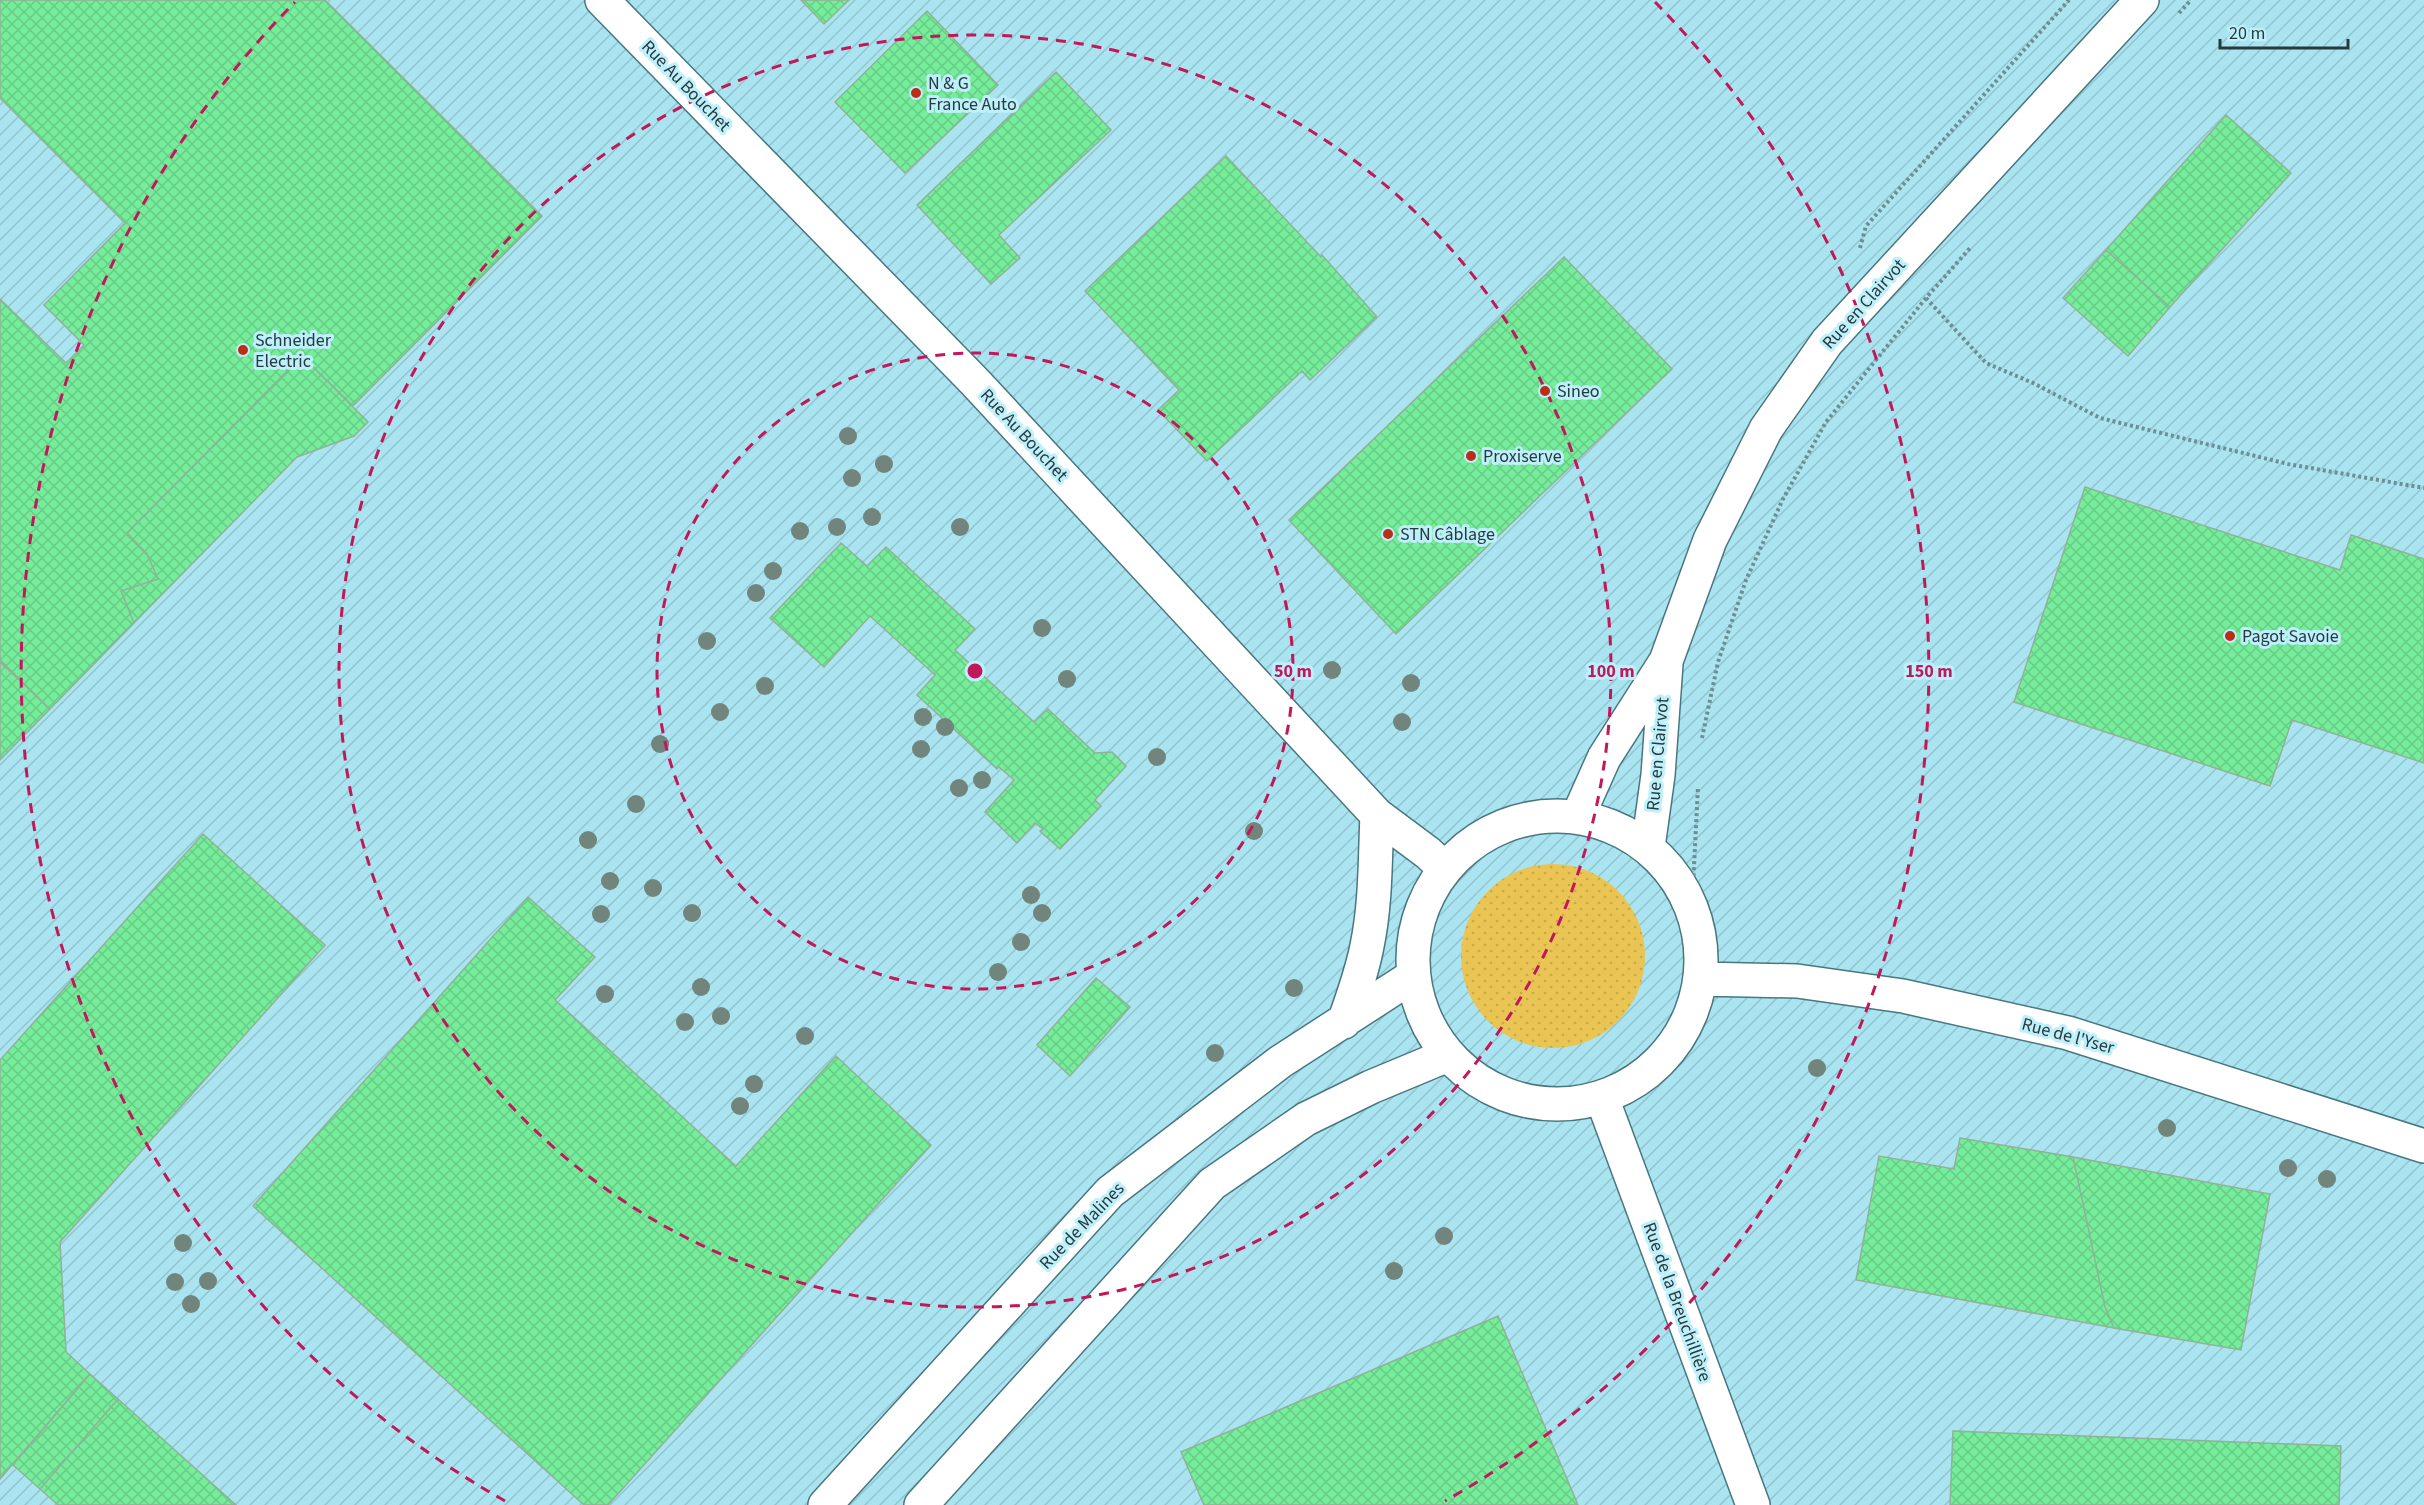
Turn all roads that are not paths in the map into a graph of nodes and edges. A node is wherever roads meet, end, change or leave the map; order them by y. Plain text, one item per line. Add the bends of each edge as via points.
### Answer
1 (602, 0) edge
2 (2142, 0) edge
3 (1666, 661) junction
4 (1377, 815) junction
5 (1578, 816) junction
6 (1648, 847) junction
7 (1445, 869) junction
8 (1413, 976) junction
9 (1701, 979) junction
10 (1344, 1022) junction
11 (1448, 1055) junction
12 (1602, 1098) junction
13 (2424, 1146) edge
14 (825, 1505) edge
15 (921, 1505) edge
16 (1753, 1505) edge

1 - 4 street, Rue Au Bouchet via 975,382
2 - 3 street, Rue en Clairvot via 1827,342 1766,429 1725,510 1710,540
3 - 5 street, Rue en Clairvot via 1604,758
3 - 6 street, Rue en Clairvot via 1658,775
4 - 7 street, Rue Au Bouchet
4 - 10 street via 1368,944
5 - 6 street via 1614,827
5 - 7 street via 1545,816 1507,824 1473,843
6 - 9 street via 1674,874 1692,906 1701,942
7 - 8 street via 1424,902 1414,938
8 - 10 street, Rue de Malines
8 - 11 street via 1424,1018
9 - 12 street via 1690,1018 1669,1053 1638,1080
9 - 13 street, Rue de l'Yser via 1797,981 1903,996 2068,1033
10 - 14 street, Rue de Malines via 1280,1062 1110,1192
11 - 12 street via 1479,1083 1518,1100 1560,1106
11 - 15 street via 1306,1119 1212,1184
12 - 16 street, Rue de la Breuchillière

